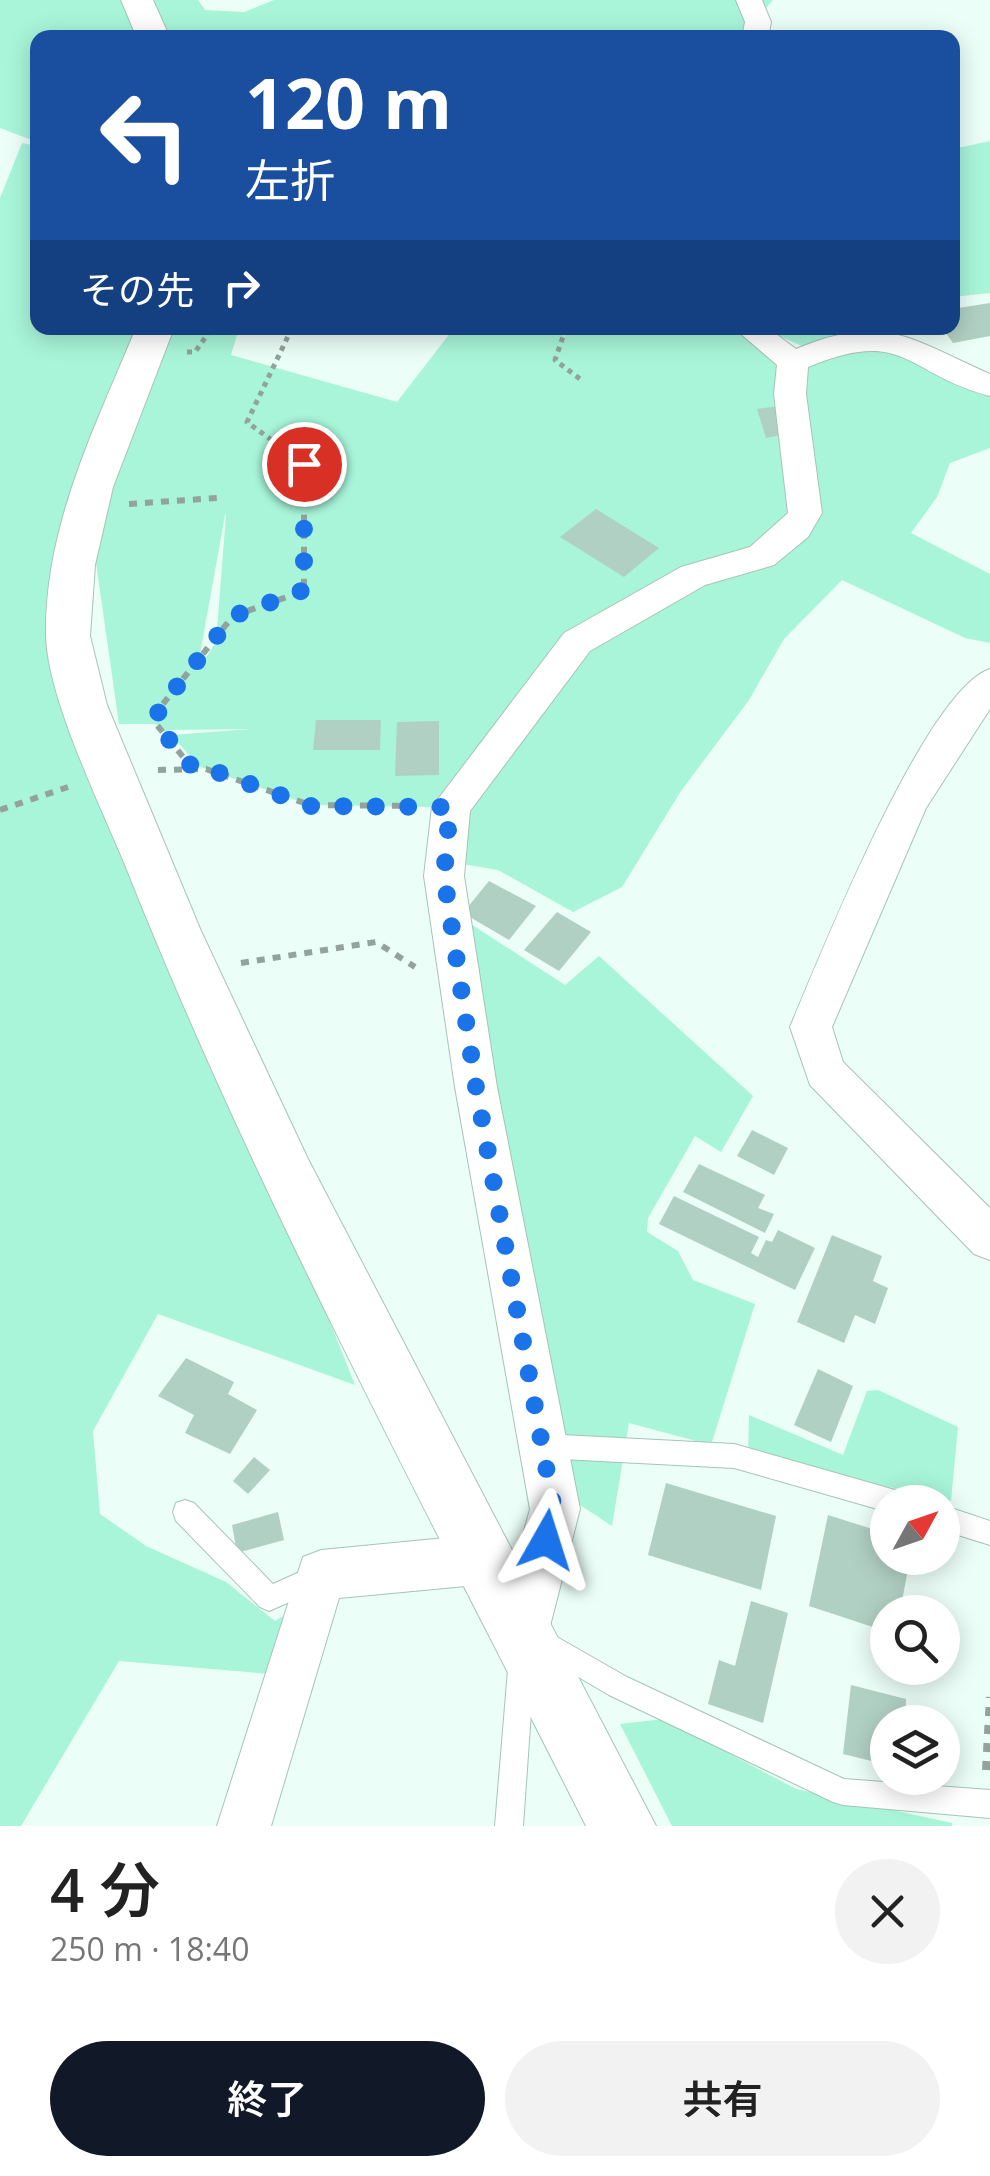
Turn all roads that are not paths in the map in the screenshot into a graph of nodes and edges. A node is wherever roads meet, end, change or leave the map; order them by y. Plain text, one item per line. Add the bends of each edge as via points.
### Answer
1 (136, 0) edge
2 (749, 0) edge
3 (150, 30) edge
4 (757, 30) edge
5 (152, 335) edge
6 (758, 335) edge
7 (792, 362) junction
8 (990, 386) edge
9 (990, 684) edge
10 (990, 1239) edge
11 (543, 1446) junction
12 (870, 1495) edge
13 (185, 1512) dead end
14 (960, 1523) edge
15 (990, 1533) edge
16 (487, 1560) junction
17 (321, 1574) junction
18 (523, 1630) junction
19 (987, 1804) edge
20 (244, 1826) edge
21 (510, 1826) edge
22 (622, 1826) edge

1 - 3 street
2 - 4 street
5 - 16 street via 119,414 73,565 68,636 84,705 288,1178
6 - 7 street
7 - 8 street via 864,336 900,340
7 - 11 street via 805,514 796,530 762,556 693,576 577,642 450,807 444,876
9 - 10 street via 954,723 889,842 811,1027 826,1072
11 - 12 lane via 734,1456
11 - 18 street via 554,1510
13 - 17 lane via 269,1598
14 - 15 lane
16 - 17 street
16 - 18 street
17 - 20 street
18 - 19 lane via 618,1686 843,1792
18 - 21 lane
18 - 22 street

